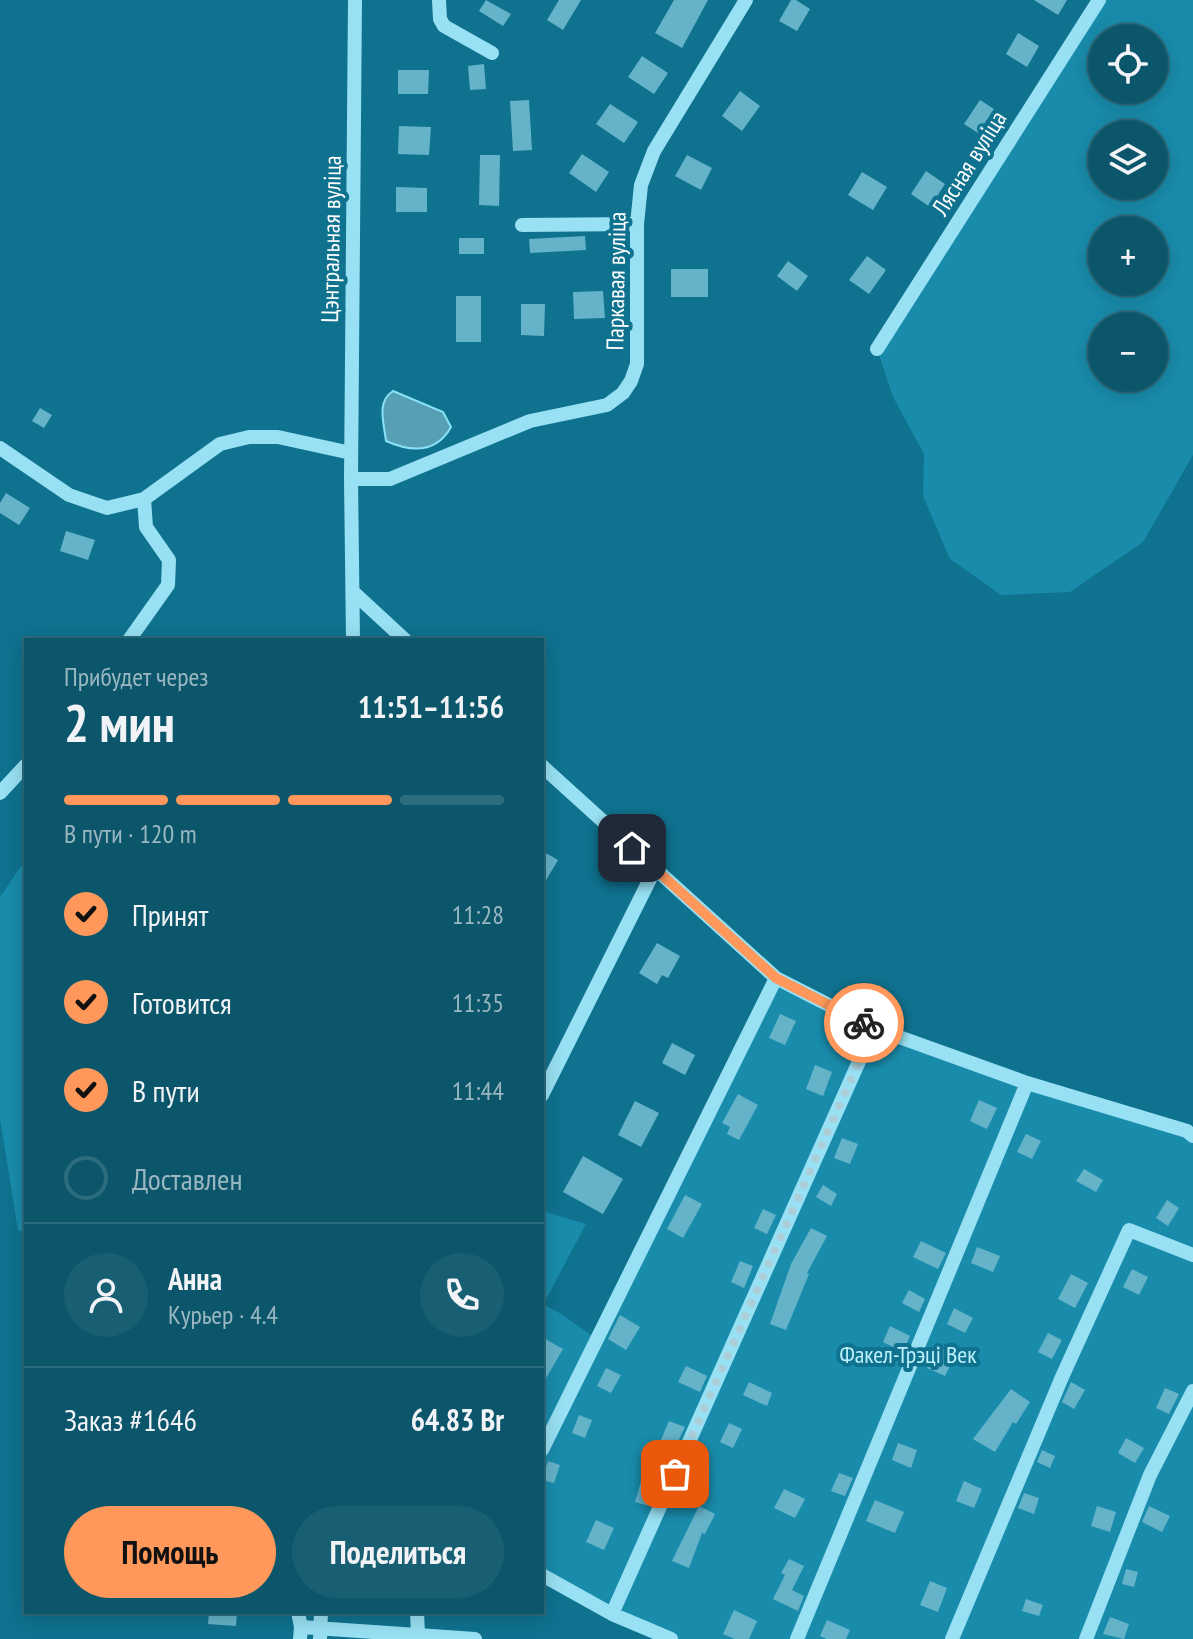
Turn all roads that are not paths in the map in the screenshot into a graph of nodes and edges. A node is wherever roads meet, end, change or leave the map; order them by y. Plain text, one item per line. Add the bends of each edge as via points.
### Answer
1 (355, 0) edge
2 (439, 0) edge
3 (746, 0) edge
4 (1099, 0) edge
5 (492, 53) dead end
6 (637, 224) junction
7 (522, 225) dead end
8 (877, 349) dead end
9 (0, 448) edge
10 (351, 453) junction
11 (351, 479) junction
12 (144, 499) junction
13 (353, 592) junction
14 (130, 638) edge
15 (353, 638) edge
16 (403, 638) edge
17 (24, 767) edge
18 (544, 768) edge
19 (0, 793) edge
20 (655, 869) junction
21 (776, 978) junction
22 (874, 1028) junction
23 (1027, 1083) junction
24 (544, 1091) edge
25 (1193, 1136) edge
26 (1193, 1255) edge
27 (1193, 1391) edge
28 (544, 1446) edge
29 (544, 1576) edge
30 (417, 1614) edge
31 (612, 1614) junction
32 (300, 1626) edge
33 (320, 1633) edge
34 (418, 1635) junction
35 (475, 1639) edge
36 (671, 1639) edge
37 (797, 1639) edge
38 (952, 1639) edge
39 (1086, 1639) edge

1 - 10 street, Цэнтральная вуліца
2 - 5 street via 444,26
3 - 6 street, Паркавая вуліца via 654,151 641,185
4 - 8 street, Лясная вуліца
6 - 7 street
6 - 11 street, Паркавая вуліца via 637,364 623,393 607,405 530,421 390,479
9 - 12 street via 69,495 107,508
10 - 11 street, Цэнтральная вуліца
10 - 12 street via 278,437 249,437 220,444
11 - 13 street, Цэнтральная вуліца
12 - 14 street via 146,527 169,560 168,585
13 - 15 street, Цэнтральная вуліца
13 - 16 street
17 - 19 street
18 - 20 street
20 - 21 street
20 - 24 street
21 - 22 street
21 - 28 street
22 - 23 street
22 - 31 street
23 - 25 street
23 - 37 street
26 - 38 street via 1129,1230
27 - 39 street via 1150,1475
29 - 31 street
30 - 34 street
31 - 36 street
32 - 33 street
33 - 34 street
34 - 35 street

